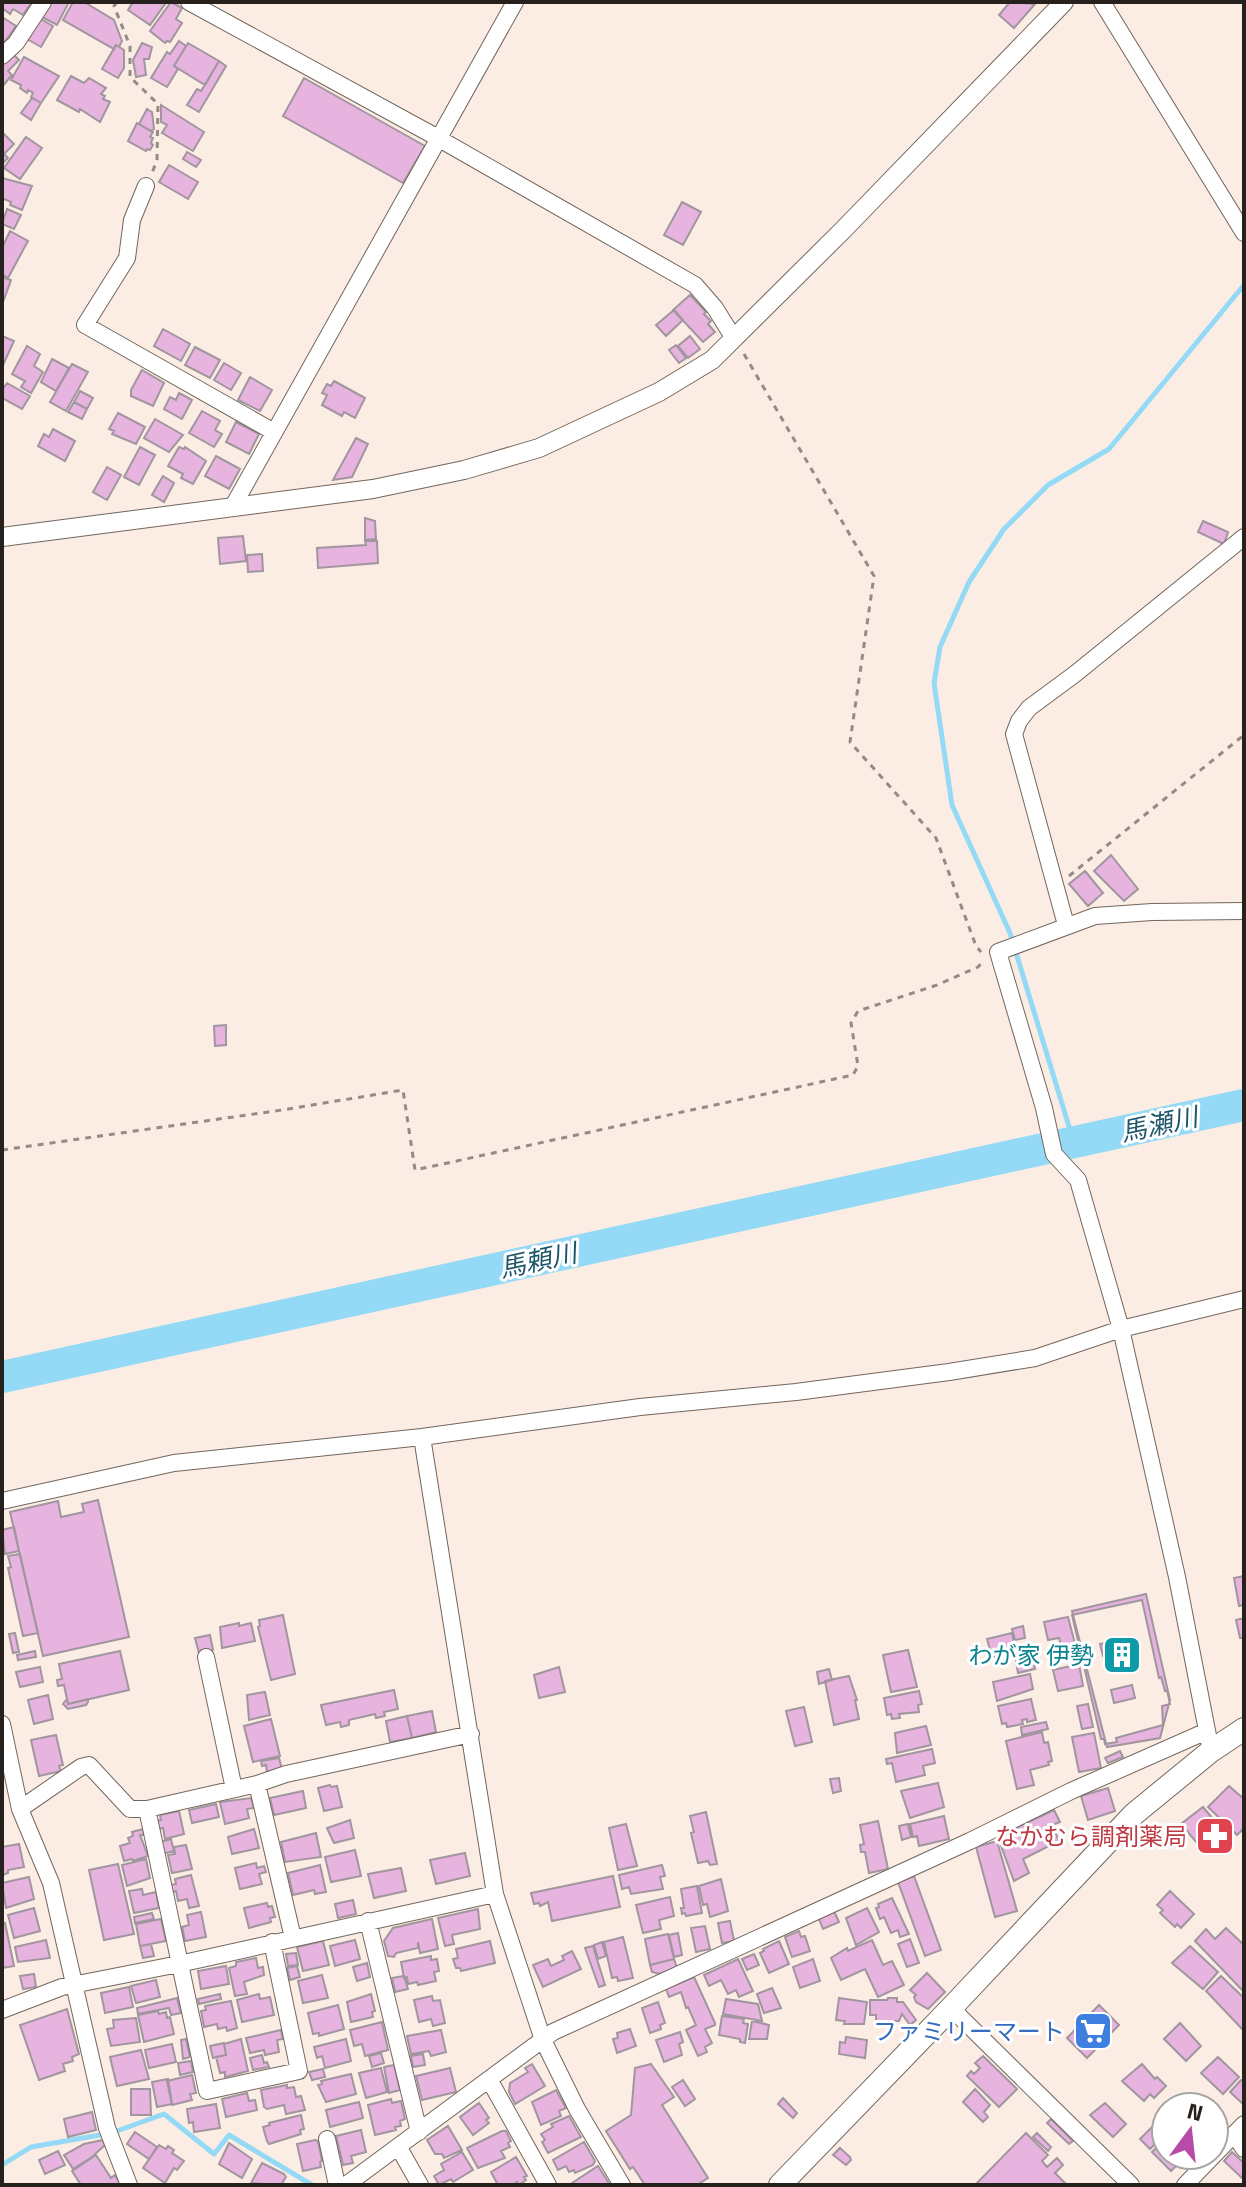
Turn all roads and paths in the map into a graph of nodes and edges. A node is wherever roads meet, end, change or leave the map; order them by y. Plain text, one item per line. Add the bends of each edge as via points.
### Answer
1 (43, 2) edge
2 (117, 2) edge
3 (189, 2) edge
4 (515, 2) edge
5 (1064, 2) edge
6 (1102, 2) edge
7 (2, 56) edge
8 (437, 138) junction
9 (146, 186) joint
10 (1244, 233) edge
11 (733, 337) junction
12 (274, 432) junction
13 (232, 508) junction
14 (2, 537) edge
15 (1244, 537) edge
16 (1244, 735) edge
17 (1056, 891) junction
18 (1244, 911) edge
19 (1066, 925) junction
20 (2, 1150) edge
21 (1244, 1299) edge
22 (1121, 1329) junction
23 (422, 1437) junction
24 (2, 1501) edge
25 (206, 1657) dead end
26 (2, 1724) edge
27 (1244, 1729) edge
28 (471, 1734) junction
29 (1209, 1741) junction
30 (257, 1784) junction
31 (234, 1789) junction
32 (20, 1809) junction
33 (147, 1809) junction
34 (495, 1894) junction
35 (368, 1921) junction
36 (293, 1938) junction
37 (272, 1942) junction
38 (179, 1964) junction
39 (74, 1985) junction
40 (951, 2008) junction
41 (2, 2010) edge
42 (543, 2040) junction
43 (490, 2081) junction
44 (1239, 2129) edge
45 (419, 2132) junction
46 (327, 2139) dead end
47 (399, 2148) junction
48 (1244, 2149) edge
49 (129, 2185) edge
50 (337, 2185) edge
51 (346, 2185) edge
52 (420, 2185) edge
53 (548, 2185) edge
54 (622, 2185) edge
55 (780, 2185) edge
56 (1131, 2185) edge

1 - 7 street
2 - 9 path via 114,6 130,46 130,77 158,104 157,160
3 - 8 street
4 - 8 street
5 - 11 street
6 - 10 street
8 - 11 street via 695,285
8 - 12 street
9 - 12 street via 132,220 127,258 85,325
11 - 13 street via 712,360 659,392 539,448 384,487
11 - 20 path via 874,576 850,742 936,838 985,958 978,967 858,1011 851,1023 858,1066 853,1075 415,1170 403,1090
12 - 13 street
13 - 14 street
15 - 17 street via 1019,721 1014,734
16 - 17 path via 1072,872
17 - 19 street
18 - 19 street via 1095,916
19 - 22 street via 998,952 1054,1154 1078,1180
21 - 22 street
22 - 23 street via 1035,1358 949,1372
22 - 29 street
23 - 24 street via 174,1463
23 - 28 street
25 - 31 street
26 - 32 street
27 - 29 main road
28 - 30 street
28 - 34 street
29 - 40 main road
29 - 42 street via 1071,1791
30 - 31 street
30 - 36 street
31 - 33 street
32 - 33 street via 89,1765 130,1809
32 - 39 street via 51,1883
33 - 38 street
34 - 35 street
34 - 42 street
35 - 36 street
35 - 45 street
36 - 37 street
37 - 38 street
37 - 38 street via 299,2071 207,2091
38 - 39 street
39 - 41 street
39 - 49 street via 107,2128
40 - 55 main road
40 - 56 street
42 - 43 street
42 - 54 street
43 - 45 street
43 - 53 street
44 - 48 street
45 - 47 street
46 - 50 street
47 - 51 street
47 - 52 street

